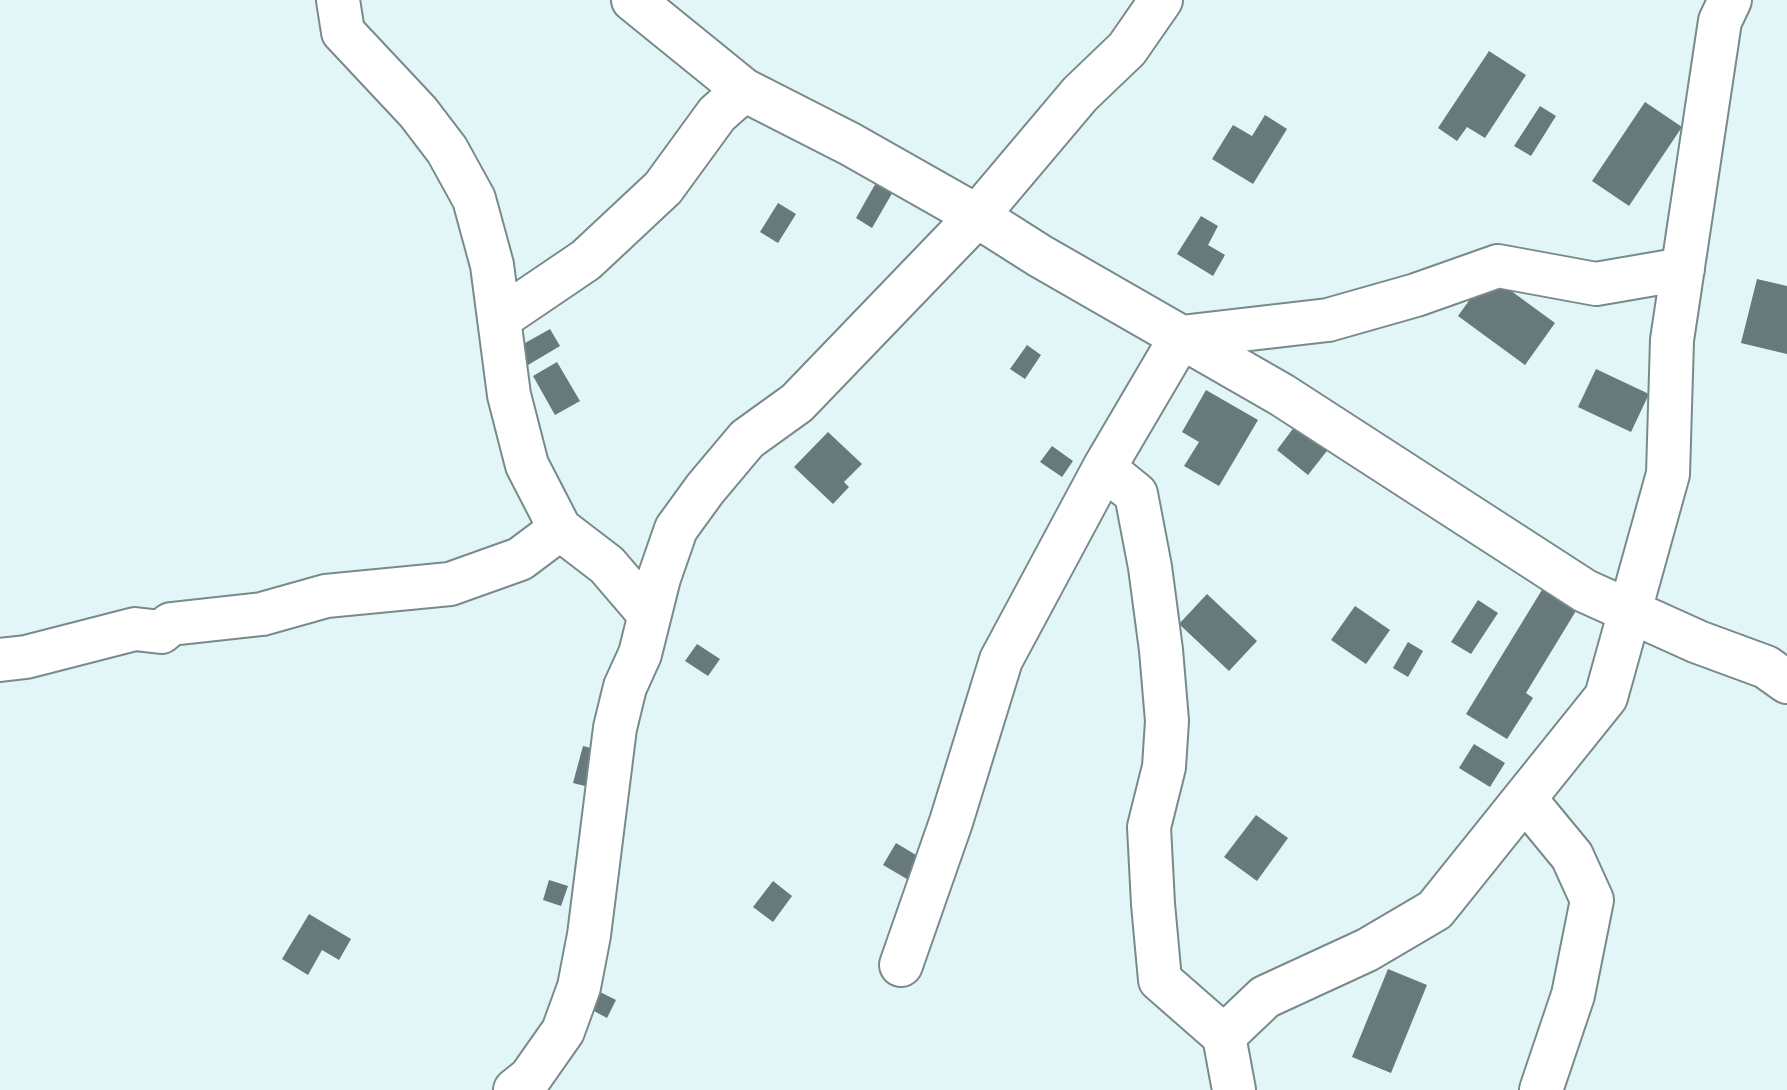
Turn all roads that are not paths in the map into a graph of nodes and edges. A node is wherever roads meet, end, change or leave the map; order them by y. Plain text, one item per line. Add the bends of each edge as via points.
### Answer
1 (338, 0) edge
2 (633, 0) edge
3 (1161, 0) edge
4 (1730, 0) edge
5 (744, 90) junction
6 (977, 216) junction
7 (1683, 269) junction
8 (499, 319) junction
9 (1181, 337) junction
10 (1104, 468) junction
11 (560, 529) junction
12 (1628, 611) junction
13 (649, 614) junction
14 (0, 660) edge
15 (1787, 682) edge
16 (1525, 799) junction
17 (901, 965) dead end
18 (1224, 1036) junction
19 (515, 1090) edge
20 (1234, 1090) edge
21 (1541, 1090) edge

1 - 8 street via 343,32 418,112 474,199 492,265
2 - 5 street
3 - 6 street via 1127,49 1080,94
4 - 7 street via 1720,21
5 - 6 street
5 - 8 street via 717,114 663,188 586,260
6 - 9 street
6 - 13 street via 797,403 747,439 705,489 676,529
7 - 9 street via 1596,284 1498,266 1328,320
7 - 12 street via 1672,340 1668,474
8 - 11 street via 509,395 527,465
9 - 10 street
9 - 12 street via 1282,395 1585,591
10 - 17 street via 1001,660
10 - 18 street via 1136,494 1161,650 1167,721 1164,767 1149,827 1160,980
11 - 13 street via 607,565
11 - 14 street via 520,559 450,584 326,596 262,614 171,624 161,632 135,629
12 - 15 street via 1766,667
12 - 16 street via 1606,697
13 - 19 street via 615,728 579,987 563,1031 530,1078
16 - 18 street via 1435,910 1367,950 1265,997
16 - 21 street via 1572,856 1592,900 1573,995
18 - 20 street

